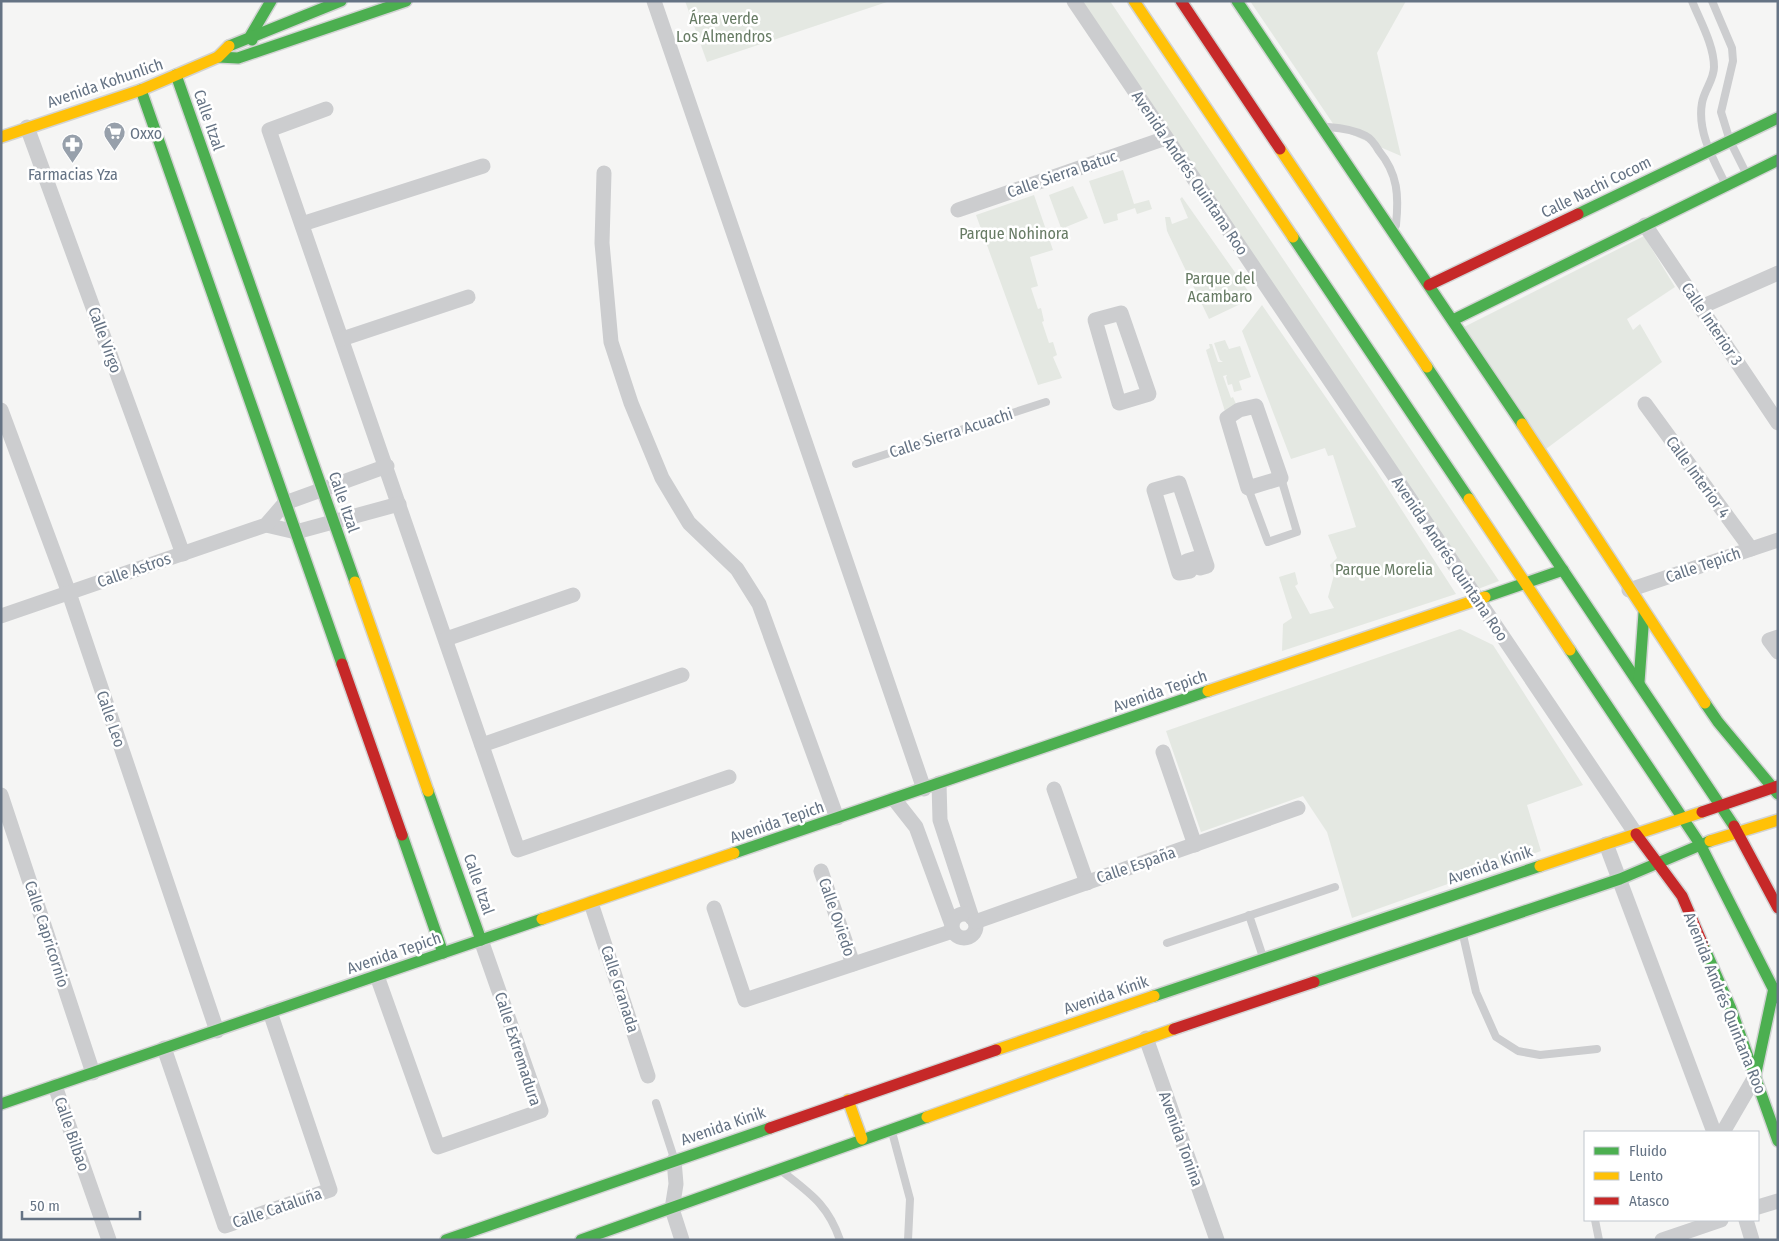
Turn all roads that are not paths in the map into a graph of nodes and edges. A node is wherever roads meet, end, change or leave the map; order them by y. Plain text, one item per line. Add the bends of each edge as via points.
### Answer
1 (271, 1) edge
2 (340, 1) edge
3 (406, 1) edge
4 (654, 1) edge
5 (1074, 1) edge
6 (1134, 1) edge
7 (1181, 1) edge
8 (1192, 1) edge
9 (1237, 1) edge
10 (1692, 1) edge
11 (1712, 1) edge
12 (1195, 22) junction
13 (251, 35) junction
14 (256, 52) junction
15 (218, 58) junction
16 (176, 75) junction
17 (1711, 80) junction
18 (1726, 86) junction
19 (141, 90) junction
20 (326, 109) dead end
21 (1778, 118) edge
22 (1321, 126) junction
23 (27, 127) junction
24 (1, 137) edge
25 (1166, 138) junction
26 (1730, 141) junction
27 (1710, 151) junction
28 (1778, 160) edge
29 (483, 166) dead end
30 (604, 172) dead end
31 (1746, 175) junction
32 (1726, 185) junction
33 (958, 210) dead end
34 (302, 224) junction
35 (1646, 225) junction
36 (1395, 234) junction
37 (1778, 274) edge
38 (1429, 285) junction
39 (468, 297) dead end
40 (1701, 307) junction
41 (1452, 320) junction
42 (342, 339) junction
43 (1046, 402) dead end
44 (1119, 403) joint
45 (1645, 404) dead end
46 (1, 410) edge
47 (1778, 423) edge
48 (856, 464) dead end
49 (387, 466) junction
50 (1281, 478) junction
51 (1248, 488) junction
52 (322, 490) junction
53 (285, 503) junction
54 (400, 504) junction
55 (334, 522) junction
56 (266, 525) junction
57 (296, 532) junction
58 (1778, 540) edge
59 (1751, 549) junction
60 (183, 554) junction
61 (1563, 570) junction
62 (1190, 571) joint
63 (1526, 583) junction
64 (1629, 590) junction
65 (69, 593) junction
66 (573, 595) dead end
67 (1477, 600) junction
68 (1644, 613) junction
69 (1, 616) edge
70 (446, 639) junction
71 (682, 675) dead end
72 (1640, 682) junction
73 (482, 745) junction
74 (1163, 752) dead end
75 (729, 777) dead end
76 (939, 783) junction
77 (924, 789) junction
78 (1054, 789) dead end
79 (1776, 789) edge
80 (1, 795) edge
81 (894, 799) junction
82 (1721, 804) junction
83 (1298, 808) dead end
84 (1680, 817) junction
85 (837, 818) junction
86 (1778, 820) edge
87 (1738, 832) junction
88 (1636, 834) junction
89 (1606, 844) junction
90 (1700, 844) junction
91 (1195, 845) junction
92 (1655, 862) junction
93 (821, 871) dead end
94 (1620, 879) junction
95 (1087, 883) junction
96 (1335, 886) dead end
97 (968, 900) junction
98 (591, 902) junction
99 (944, 907) junction
100 (714, 908) dead end
101 (1778, 908) edge
102 (1249, 915) junction
103 (974, 920) junction
104 (952, 928) junction
105 (1463, 931) junction
106 (481, 940) junction
107 (1168, 943) dead end
108 (443, 953) junction
109 (1263, 959) junction
110 (853, 964) junction
111 (377, 976) junction
112 (1776, 993) edge
113 (270, 1012) junction
114 (217, 1030) junction
115 (1146, 1038) junction
116 (164, 1048) junction
117 (1597, 1049) dead end
118 (93, 1073) junction
119 (648, 1076) dead end
120 (1755, 1077) junction
121 (55, 1086) junction
122 (848, 1100) junction
123 (656, 1103) dead end
124 (1, 1104) edge
125 (892, 1128) junction
126 (1714, 1131) edge
127 (1724, 1131) edge
128 (862, 1139) junction
129 (1778, 1141) edge
130 (674, 1160) junction
131 (780, 1169) junction
132 (1778, 1201) edge
133 (1759, 1208) edge
134 (672, 1209) junction
135 (1595, 1221) edge
136 (1718, 1221) edge
137 (1746, 1221) edge
138 (109, 1240) edge
139 (446, 1240) edge
140 (581, 1240) edge
141 (682, 1240) edge
142 (840, 1240) edge
143 (908, 1240) edge
144 (1217, 1240) edge
145 (1599, 1240) edge
146 (1662, 1240) edge
147 (1752, 1240) edge

1 - 13 street
2 - 13 street, Avenida Kohunlich
3 - 14 street, Avenida Kohunlich
4 - 77 street
5 - 25 street, Avenida Andrés Quintana Roo
6 - 63 street
7 - 12 street
8 - 12 street
9 - 22 street
10 - 17 lane via 1712,53 1714,68
11 - 18 lane via 1732,48 1733,61
12 - 61 street
13 - 14 street
13 - 15 street, Avenida Kohunlich via 230,45
14 - 15 street, Avenida Kohunlich via 238,58
15 - 16 street, Avenida Kohunlich
16 - 19 street, Avenida Kohunlich
16 - 52 street, Calle Itzal
17 - 18 lane
17 - 27 lane via 1702,102 1701,119
18 - 26 lane via 1721,112
19 - 23 street, Avenida Kohunlich
19 - 53 street
20 - 34 street via 269,130
21 - 26 street, Calle Nachi Cocom
22 - 36 street
22 - 36 lane via 1347,128 1368,137 1390,164 1398,194
23 - 24 street, Avenida Kohunlich
23 - 60 street, Calle Virgo
25 - 33 street, Calle Sierra Batuc
25 - 67 street, Avenida Andrés Quintana Roo
26 - 27 street, Calle Nachi Cocom
26 - 31 lane
27 - 32 lane
27 - 38 street, Calle Nachi Cocom
28 - 31 street
29 - 34 street
30 - 85 street via 602,243 611,342 631,403 662,478 690,523 737,569 759,604
31 - 32 street
32 - 35 street
34 - 42 street
35 - 40 street, Calle Interior 3
35 - 41 street
36 - 38 street
37 - 40 street
38 - 41 street
39 - 42 street
40 - 47 street, Calle Interior 3
41 - 64 street
42 - 49 street
43 - 48 lane, Calle Sierra Acuachi
44 - 44 street via 1095,320 1121,313 1150,394
45 - 59 street, Calle Interior 4
46 - 65 street, Calle Leo
49 - 52 street
49 - 54 street
50 - 51 lane
50 - 51 lane via 1297,532 1268,542
50 - 51 street via 1256,406 1239,410 1227,418
52 - 53 street
52 - 55 street, Calle Itzal
53 - 56 street, Calle Astros
53 - 57 street
54 - 55 street
54 - 70 street
55 - 57 street
55 - 106 street, Calle Itzal
56 - 57 street
56 - 60 street, Calle Astros
57 - 108 street
58 - 59 street, Calle Tepich
59 - 64 street, Calle Tepich
60 - 65 street, Calle Astros
61 - 63 street, Avenida Tepich
61 - 72 street
62 - 62 street via 1179,574 1154,490 1179,483 1207,566 1200,568 1197,558 1187,561
63 - 67 street, Avenida Tepich
63 - 84 street
64 - 68 street
65 - 69 street, Calle Astros
65 - 114 street, Calle Leo
66 - 70 street
67 - 76 street, Avenida Tepich
67 - 88 street, Avenida Andrés Quintana Roo
68 - 72 street
68 - 79 street via 1718,722
70 - 73 street
71 - 73 street
72 - 82 street
73 - 75 street via 518,850
74 - 91 street
76 - 77 street, Avenida Tepich
76 - 97 street via 940,820
77 - 81 street, Avenida Tepich
78 - 95 street
79 - 82 street, Avenida Kinik
80 - 118 street, Calle Capricornio
81 - 85 street, Avenida Tepich
81 - 99 street via 916,827
82 - 84 street, Avenida Kinik
82 - 87 street
83 - 91 street, Calle España
84 - 88 street, Avenida Kinik
84 - 90 street
85 - 98 street, Avenida Tepich
86 - 87 street
87 - 90 street
87 - 101 street
88 - 89 street, Avenida Kinik
88 - 92 street, Avenida Andrés Quintana Roo
89 - 94 street
89 - 109 street, Avenida Kinik via 1289,955
90 - 92 street
90 - 112 street
91 - 95 street, Calle España
92 - 94 street
92 - 120 street, Avenida Andrés Quintana Roo via 1682,896 1731,1009
93 - 110 street, Calle Oviedo
94 - 105 street
94 - 126 street
95 - 103 street, Calle España
96 - 102 lane
97 - 99 street
97 - 103 street
98 - 106 street, Avenida Tepich
98 - 119 street, Calle Granada
99 - 104 street
100 - 110 street, Calle España via 746,1000
102 - 107 lane
102 - 109 lane
103 - 104 street, Calle España via 975,930 970,937 958,937
104 - 110 street, Calle España
105 - 115 street via 1299,981
105 - 117 lane via 1476,992 1496,1037 1518,1050 1540,1055
106 - 108 street, Avenida Tepich
106 - 111 street, Calle Extremadura via 541,1111 438,1147
108 - 111 street, Avenida Tepich
109 - 122 street, Avenida Kinik
111 - 113 street, Avenida Tepich
112 - 120 street
113 - 114 street, Avenida Tepich
113 - 116 street, Calle Cataluña via 330,1190 225,1226
114 - 116 street, Avenida Tepich
115 - 125 street
115 - 144 street, Avenida Tonina
116 - 118 street, Avenida Tepich
118 - 121 street, Avenida Tepich
120 - 127 street
120 - 129 street, Avenida Andrés Quintana Roo
121 - 124 street, Avenida Tepich
121 - 138 street, Calle Bilbao
122 - 128 street
122 - 130 street, Avenida Kinik
123 - 130 lane
125 - 128 street
125 - 143 lane via 910,1200
128 - 131 street
130 - 134 street via 676,1184
130 - 139 street, Avenida Kinik
131 - 134 street
131 - 142 lane via 829,1212
132 - 133 street
134 - 140 street
134 - 141 street
135 - 145 lane
136 - 146 street
137 - 147 street

